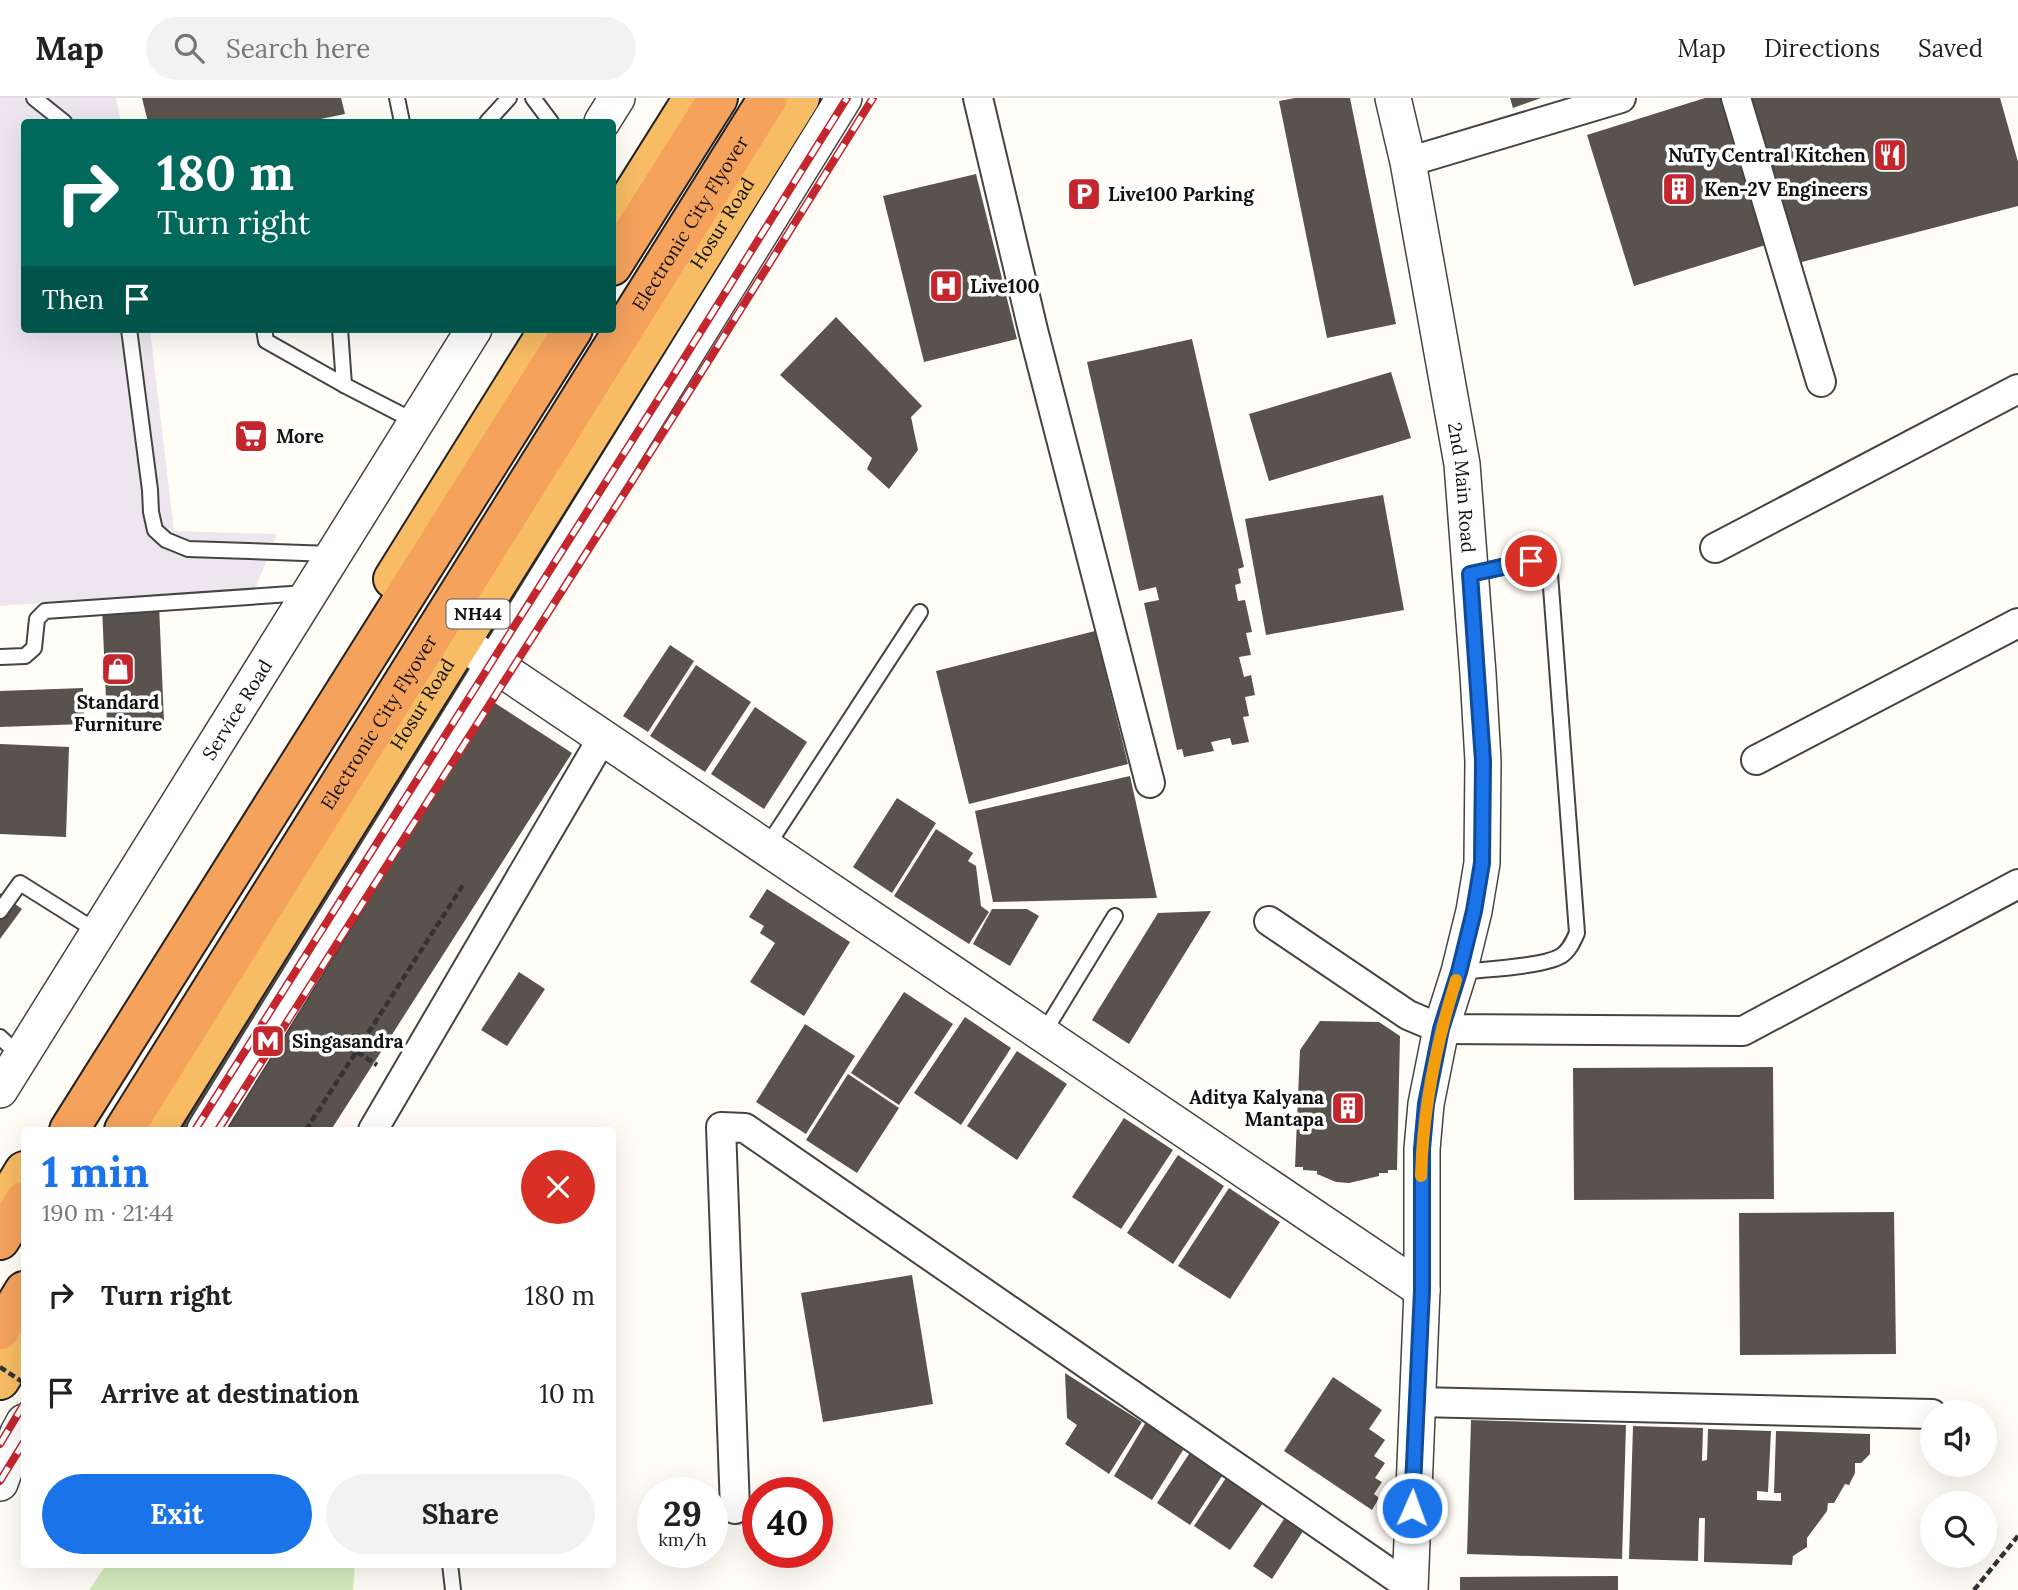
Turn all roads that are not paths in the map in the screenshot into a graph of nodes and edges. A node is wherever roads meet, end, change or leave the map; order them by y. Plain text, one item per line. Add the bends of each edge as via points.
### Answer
1 (34, 98) edge
2 (397, 98) edge
3 (509, 98) edge
4 (533, 98) edge
5 (617, 98) edge
6 (693, 98) edge
7 (718, 98) edge
8 (768, 98) edge
9 (800, 98) edge
10 (844, 98) edge
11 (978, 98) edge
12 (1393, 98) edge
13 (1621, 98) edge
14 (1736, 98) edge
15 (60, 119) edge
16 (401, 119) edge
17 (490, 119) edge
18 (549, 119) edge
19 (604, 119) edge
20 (1408, 162) junction
21 (616, 221) edge
22 (616, 261) edge
23 (130, 333) edge
24 (265, 333) edge
25 (340, 333) edge
26 (472, 333) edge
27 (547, 333) edge
28 (570, 333) edge
29 (1821, 382) dead end
30 (344, 385) junction
31 (2018, 389) edge
32 (416, 422) junction
33 (1715, 548) dead end
34 (334, 554) junction
35 (1470, 574) junction
36 (310, 592) junction
37 (920, 612) dead end
38 (2018, 623) edge
39 (461, 642) junction
40 (0, 657) edge
41 (494, 663) junction
42 (603, 737) junction
43 (1756, 760) dead end
44 (1150, 783) dead end
45 (766, 848) junction
46 (2018, 884) edge
47 (0, 911) edge
48 (1115, 916) dead end
49 (1269, 920) dead end
50 (99, 932) junction
51 (1459, 972) junction
52 (1441, 1029) junction
53 (1043, 1034) junction
54 (10, 1047) edge
55 (0, 1090) edge
56 (52, 1127) edge
57 (71, 1127) edge
58 (126, 1127) edge
59 (158, 1127) edge
60 (207, 1127) edge
61 (375, 1127) edge
62 (21, 1176) edge
63 (21, 1207) edge
64 (0, 1211) edge
65 (0, 1240) edge
66 (1422, 1290) junction
67 (21, 1296) edge
68 (0, 1330) edge
69 (21, 1346) edge
70 (0, 1380) edge
71 (1416, 1402) junction
72 (1920, 1414) edge
73 (21, 1431) edge
74 (0, 1483) edge
75 (735, 1509) dead end
76 (450, 1568) edge
77 (1410, 1589) edge
78 (453, 1590) edge

1 - 15 lane
2 - 16 lane
3 - 17 lane
4 - 18 lane
5 - 19 street
6 - 21 highway
7 - 22 highway
8 - 58 highway, Electronic City Flyover
9 - 39 highway, Hosur Road / NH44
10 - 41 street
11 - 44 street
12 - 20 street, 2nd Main Road
13 - 20 street
14 - 29 street
20 - 35 street, 2nd Main Road via 1462,464
23 - 34 lane via 155,530 188,549
24 - 30 lane via 266,341
25 - 30 lane
26 - 32 street, Service Road
27 - 56 highway
28 - 57 highway
30 - 32 lane
31 - 33 street
32 - 34 street, Service Road
34 - 36 street, Service Road
35 - 51 street, 2nd Main Road via 1484,810 1482,863
35 - 51 lane via 1531,561 1550,574 1577,933 1563,955 1547,962
36 - 40 lane via 45,611 37,619 34,648 26,656
36 - 50 street, Service Road
37 - 45 lane
38 - 43 street
39 - 41 street
39 - 59 highway, Hosur Road / NH44
41 - 42 street
41 - 60 street
42 - 45 street
42 - 61 street
45 - 53 street
46 - 52 street via 1743,1031
47 - 50 lane via 20,884
48 - 53 lane
49 - 52 street via 1408,1015
50 - 54 street, Service Road
51 - 52 street, 2nd Main Road
52 - 66 street, 2nd Main Road via 1422,1149
53 - 66 street
54 - 55 street, Service Road
62 - 64 highway
63 - 65 highway
66 - 71 street, 2nd Main Road
67 - 68 highway
69 - 70 highway
71 - 72 street
71 - 77 street, 2nd Main Road
73 - 74 street
75 - 77 street via 721,1127 745,1128
76 - 78 lane

